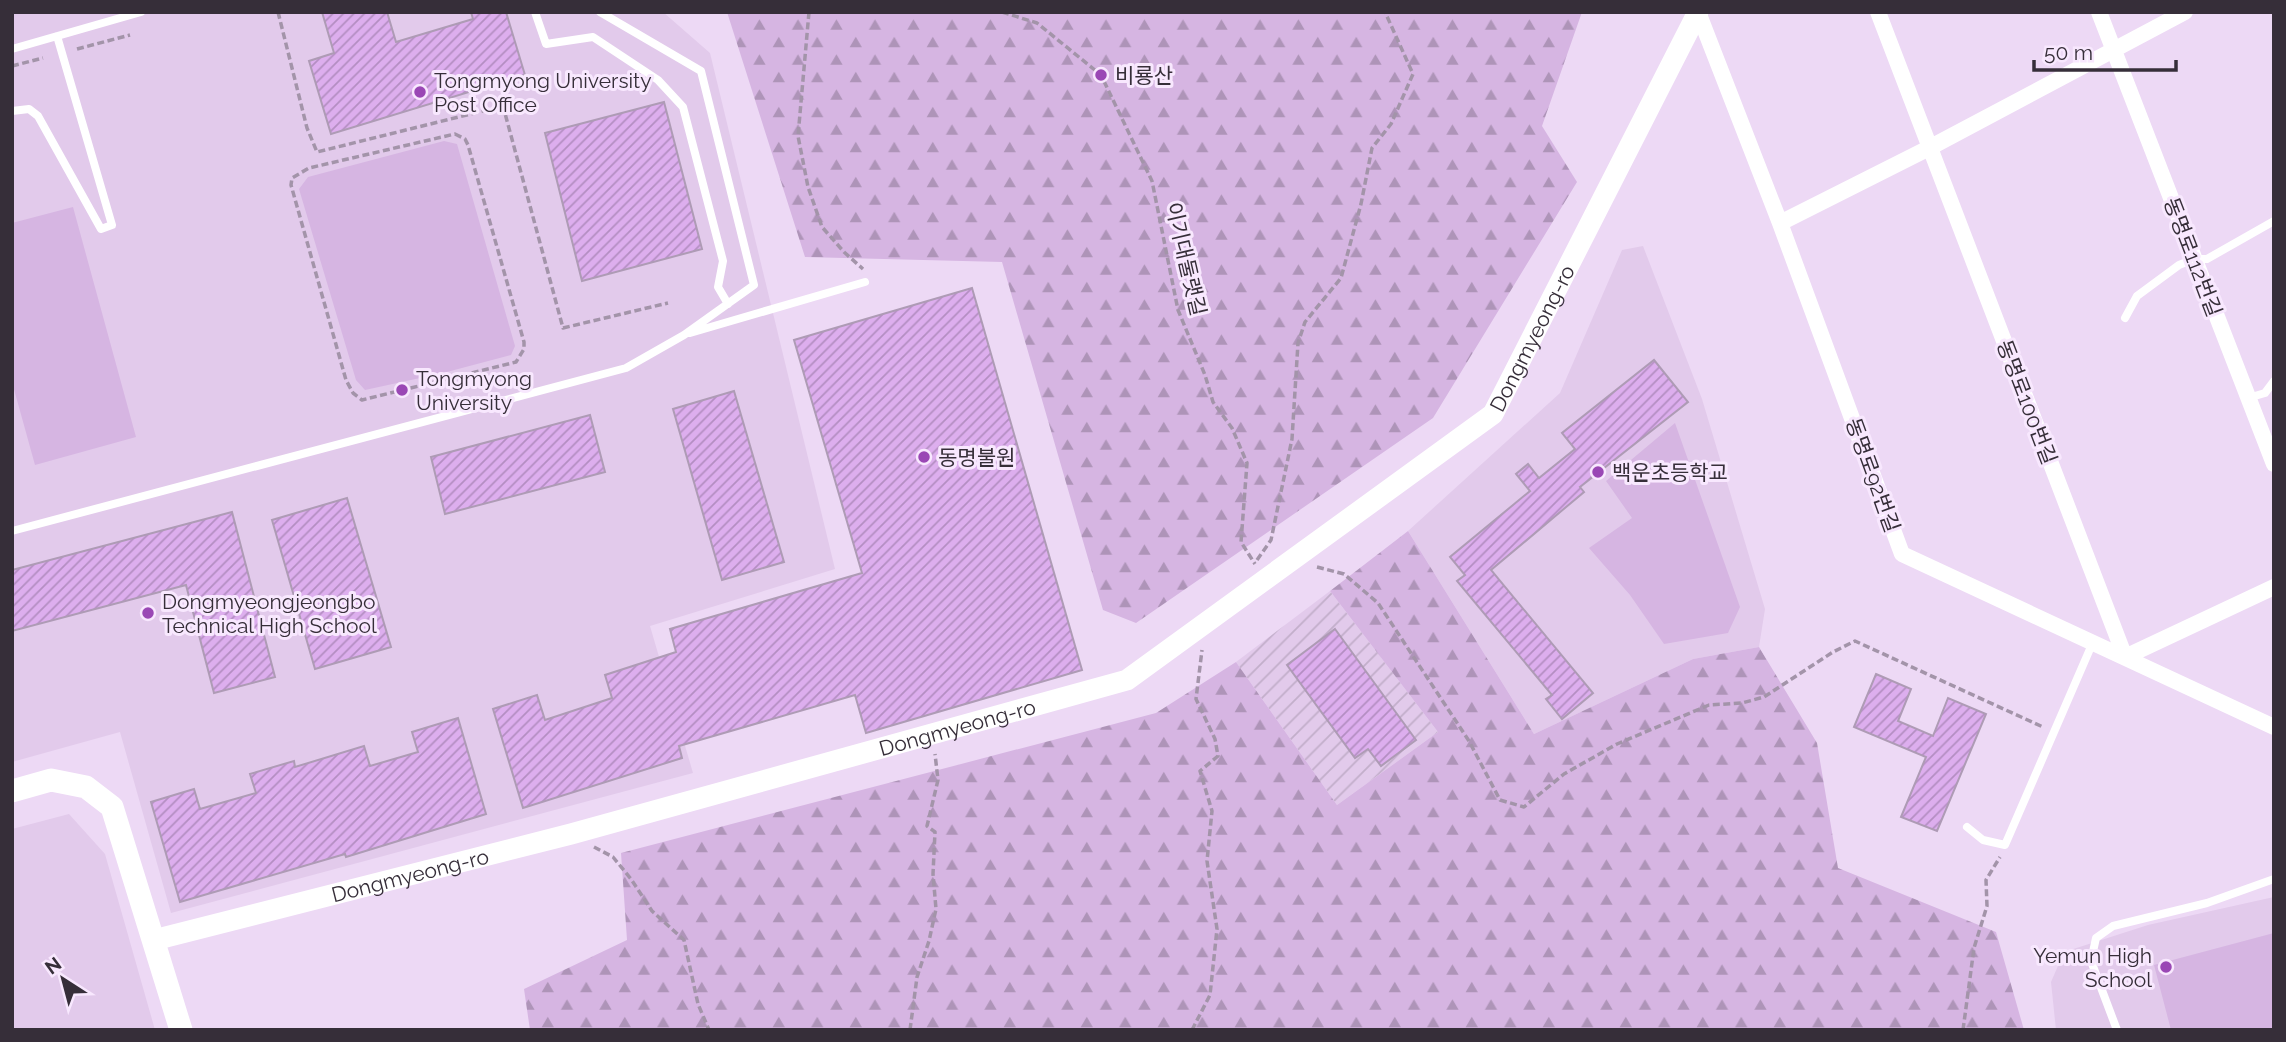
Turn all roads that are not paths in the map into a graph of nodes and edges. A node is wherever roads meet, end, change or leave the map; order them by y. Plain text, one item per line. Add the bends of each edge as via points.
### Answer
1 (141, 12) edge
2 (535, 12) edge
3 (600, 12) edge
4 (1698, 12) edge
5 (1878, 12) edge
6 (2099, 12) edge
7 (2185, 12) edge
8 (57, 36) junction
9 (12, 49) edge
10 (2113, 50) junction
11 (12, 111) edge
12 (1930, 148) junction
13 (2274, 221) edge
14 (1780, 223) junction
15 (2194, 258) junction
16 (865, 282) road end
17 (728, 304) junction
18 (2125, 318) dead end
19 (684, 335) junction
20 (2274, 381) edge
21 (2248, 398) junction
22 (2274, 464) edge
23 (12, 531) edge
24 (2274, 587) edge
25 (2093, 642) junction
26 (2125, 657) junction
27 (2274, 727) edge
28 (12, 791) edge
29 (1967, 827) dead end
30 (2274, 879) edge
31 (153, 940) junction
32 (181, 1030) edge
33 (2117, 1030) edge

1 - 8 lane
2 - 17 lane via 546,44 593,37 659,80 683,107 723,261 718,287
3 - 17 lane via 701,71 754,285
4 - 14 street, 동명로92번길
4 - 31 street, Dongmyeong-ro via 1493,414 1127,680 571,834
5 - 12 street, 동명로100번길
6 - 10 street, 동명로112번길
7 - 10 street
8 - 9 lane
8 - 11 lane via 112,225 101,229 37,116 29,109
10 - 12 street
10 - 15 street, 동명로112번길
12 - 14 street
12 - 26 street, 동명로100번길
13 - 15 lane via 2207,259
14 - 25 street, 동명로92번길 via 1902,554
15 - 18 lane via 2137,296
15 - 21 street, 동명로112번길
16 - 19 lane
17 - 19 lane
19 - 23 lane via 626,368
20 - 21 lane via 2265,393
21 - 22 street, 동명로112번길
24 - 26 street
25 - 26 street, 동명로92번길
25 - 29 lane via 2006,845 1983,840
26 - 27 street, 동명로92번길
28 - 31 main road via 51,780 86,787 112,807
30 - 33 lane via 2207,904 2113,926 2096,938 2091,961
31 - 32 main road

